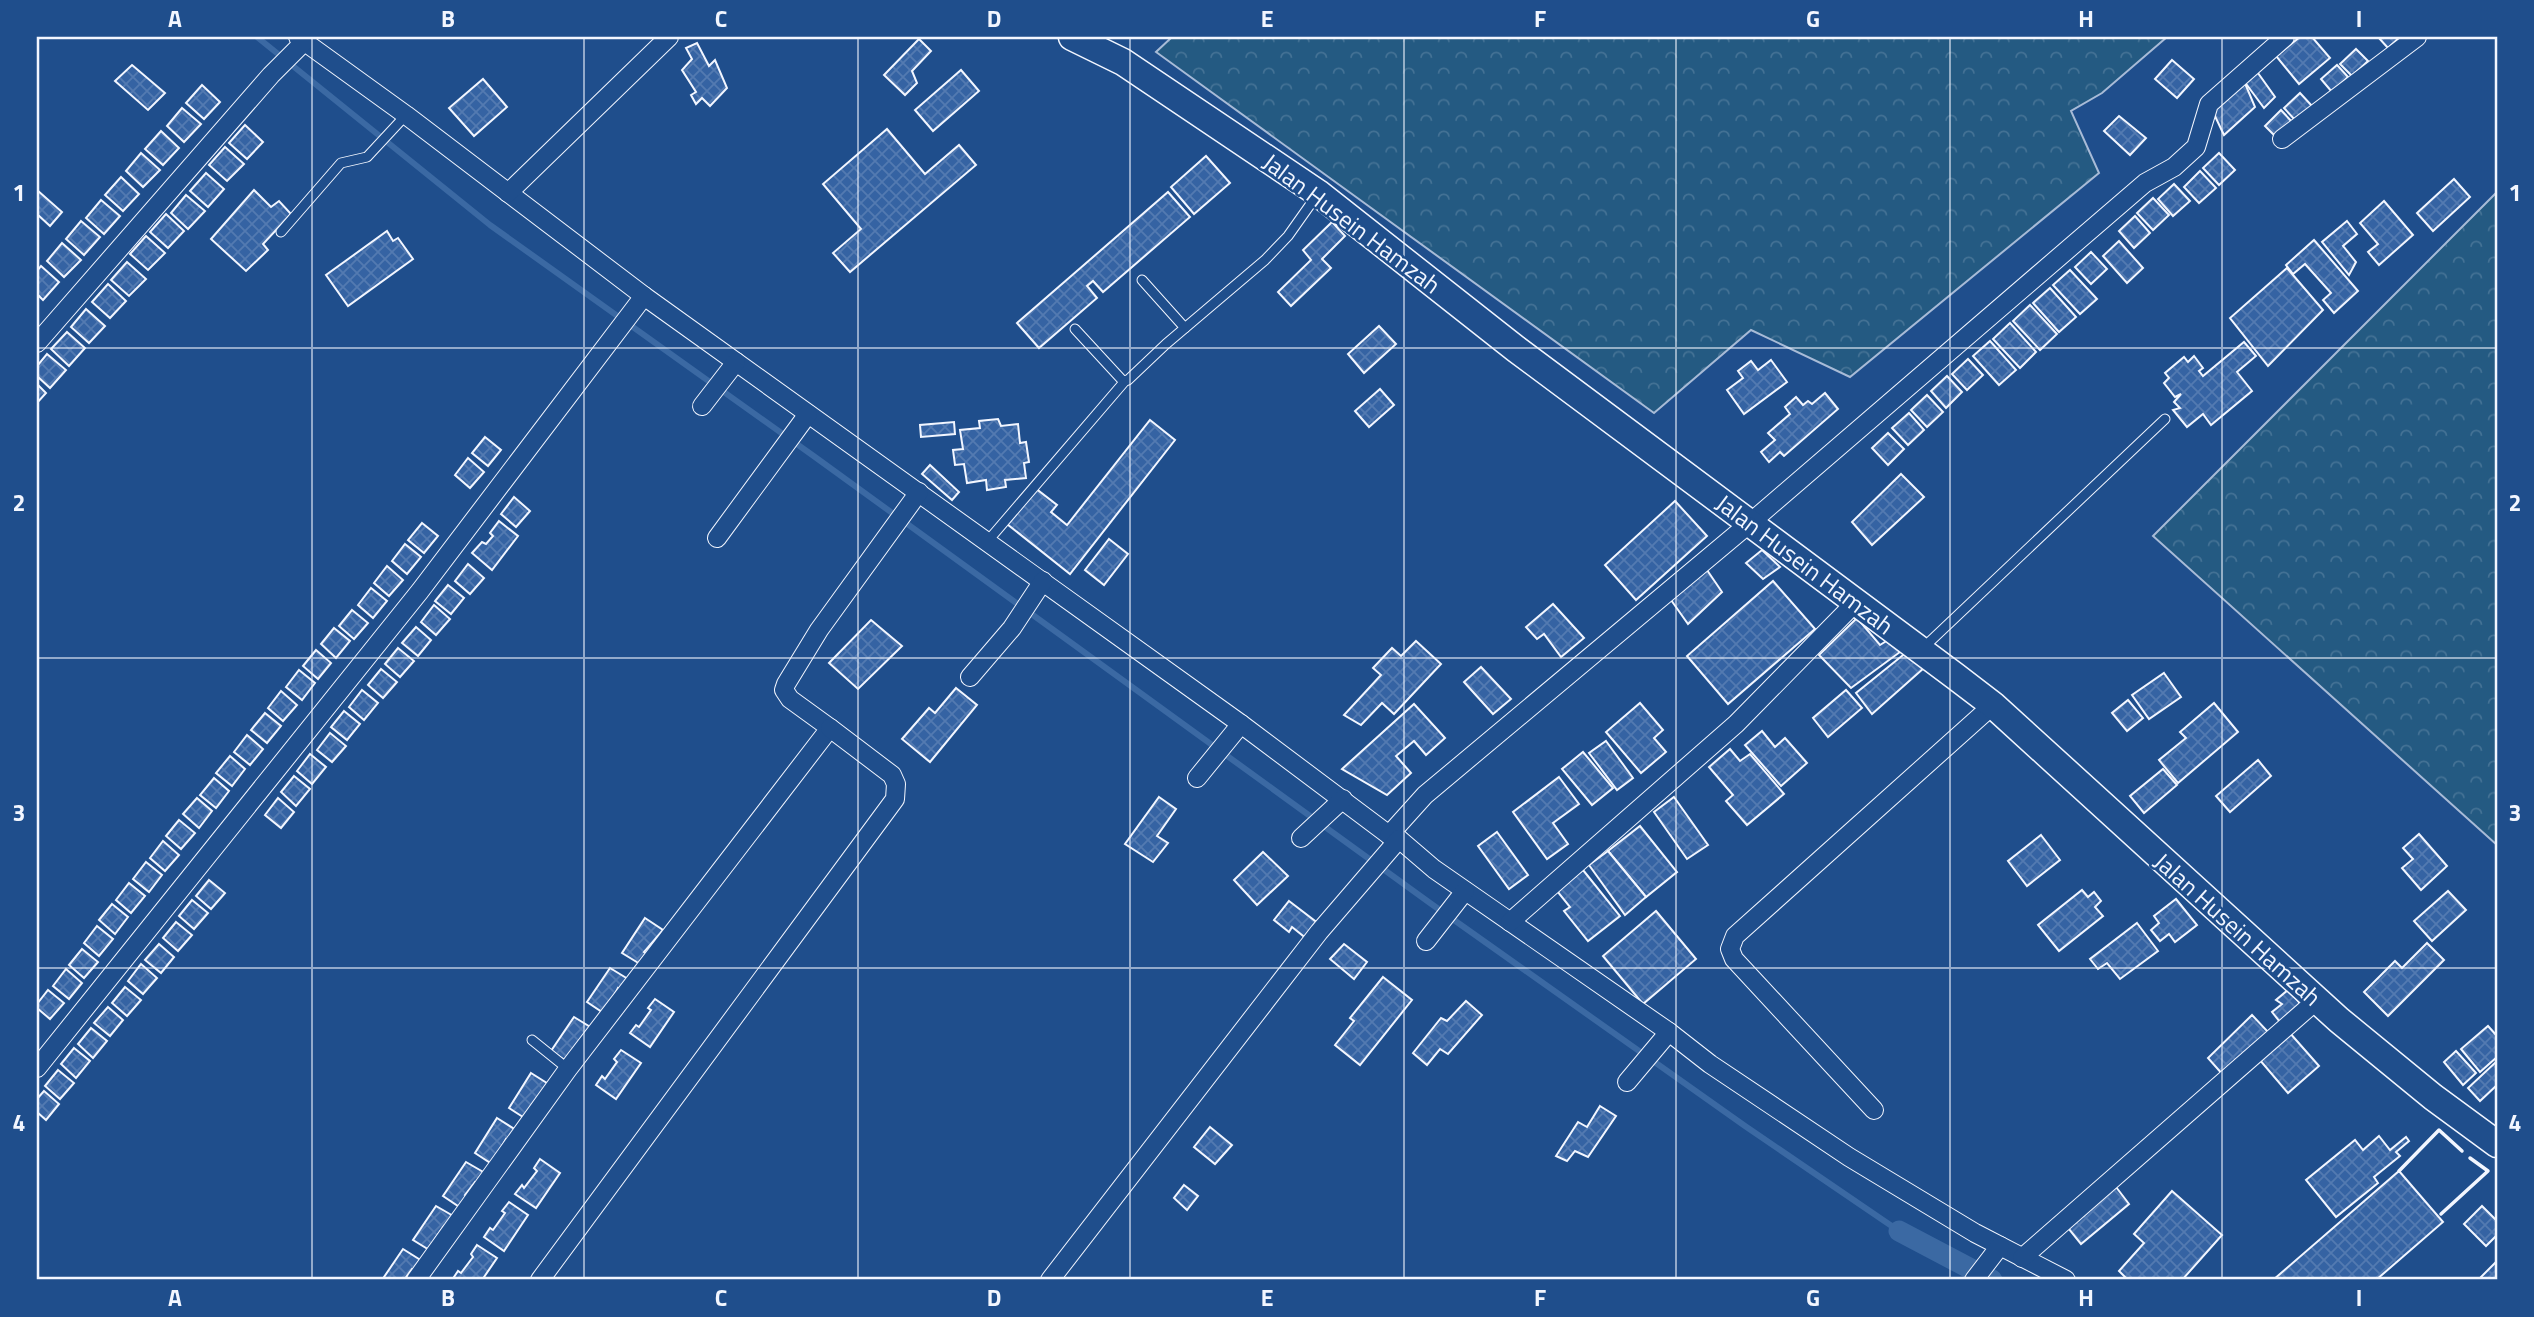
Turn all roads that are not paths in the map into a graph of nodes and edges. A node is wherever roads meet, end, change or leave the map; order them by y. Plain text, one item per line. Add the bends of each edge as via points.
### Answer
1 (669, 37) edge
2 (1072, 37) edge
3 (2285, 37) edge
4 (2417, 37) edge
5 (301, 41) edge
6 (403, 119) junction
7 (2282, 139) dead end
8 (508, 193) junction
9 (1318, 194) junction
10 (281, 232) dead end
11 (1142, 280) dead end
12 (643, 297) junction
13 (1185, 328) junction
14 (1075, 329) dead end
15 (37, 343) edge
16 (730, 369) junction
17 (1125, 381) junction
18 (702, 405) dead end
19 (804, 418) junction
20 (2165, 419) dead end
21 (914, 499) junction
22 (1750, 523) junction
23 (717, 538) dead end
24 (986, 543) junction
25 (1039, 587) junction
26 (1856, 602) junction
27 (1920, 650) junction
28 (970, 677) dead end
29 (1993, 705) junction
30 (830, 727) junction
31 (1239, 727) junction
32 (1201, 773) dead end
33 (1340, 802) junction
34 (1306, 834) dead end
35 (1393, 841) junction
36 (1461, 897) junction
37 (1510, 922) junction
38 (1430, 936) dead end
39 (2317, 1000) junction
40 (1666, 1037) junction
41 (532, 1041) dead end
42 (37, 1068) edge
43 (568, 1069) junction
44 (1632, 1077) dead end
45 (1874, 1110) dead end
46 (2497, 1144) edge
47 (1997, 1250) junction
48 (2022, 1258) junction
49 (416, 1280) edge
50 (540, 1280) edge
51 (1050, 1280) edge
52 (1974, 1280) edge
53 (2066, 1280) edge

1 - 8 street
2 - 9 street, Jalan Husein Hamzah via 1102,46
3 - 22 street via 2209,104 2196,147 2174,167 2145,184
4 - 7 street
5 - 6 street
5 - 15 street
6 - 8 street
6 - 10 lane via 367,157 341,163
8 - 12 street
9 - 13 lane via 1265,260
9 - 22 street, Jalan Husein Hamzah
11 - 13 lane
12 - 16 street
12 - 42 street via 420,591
13 - 17 lane
14 - 17 lane
16 - 18 street
16 - 19 street
17 - 24 lane
19 - 21 street
19 - 23 street
20 - 27 lane
21 - 24 street
21 - 30 street via 818,630 784,690
22 - 26 street, Jalan Husein Hamzah
22 - 35 street via 1425,796
24 - 25 street
25 - 28 street via 1012,628
25 - 31 street
26 - 27 street, Jalan Husein Hamzah
26 - 37 street via 1736,724
27 - 29 street, Jalan Husein Hamzah
29 - 39 street, Jalan Husein Hamzah
29 - 45 street via 1735,936 1730,949 1734,959
30 - 43 street
30 - 50 street via 892,775 895,799
31 - 32 street
31 - 33 street
33 - 34 street
33 - 35 street
35 - 36 street via 1434,869
35 - 51 street
36 - 37 street
36 - 38 street
37 - 40 street
39 - 46 street, Jalan Husein Hamzah
39 - 48 street
40 - 44 street
40 - 47 street
41 - 43 lane
43 - 49 street
47 - 48 street
47 - 52 street
48 - 53 street

